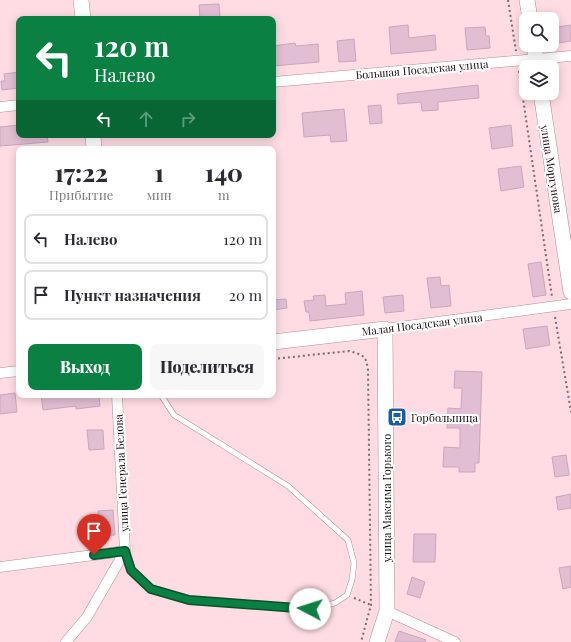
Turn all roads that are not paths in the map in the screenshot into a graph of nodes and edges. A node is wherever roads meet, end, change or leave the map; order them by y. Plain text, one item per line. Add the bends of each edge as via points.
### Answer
1 (81, 0) edge
2 (527, 0) edge
3 (529, 12) edge
4 (83, 16) edge
5 (571, 56) edge
6 (535, 57) edge
7 (276, 82) edge
8 (542, 100) edge
9 (16, 105) edge
10 (0, 106) edge
11 (571, 292) edge
12 (571, 304) edge
13 (385, 329) junction
14 (276, 342) edge
15 (16, 371) edge
16 (0, 373) edge
17 (117, 398) edge
18 (163, 398) edge
19 (125, 551) junction
20 (0, 566) edge
21 (387, 611) junction
22 (66, 642) edge
23 (377, 642) edge
24 (455, 642) edge

1 - 4 main road
2 - 3 main road
5 - 6 street, Большая Посадская улица
6 - 7 street, Большая Посадская улица
8 - 11 main road, улица Моргунова
9 - 10 street
12 - 13 street, Малая Посадская улица
13 - 14 main road, Малая Посадская улица
13 - 21 main road, улица Максима Горького
15 - 16 street
17 - 19 street, улица Генерала Белова
18 - 19 lane via 174,415 288,486 348,540 354,563 352,580 347,595 335,603 310,609 189,600 151,589 131,570
19 - 20 street
19 - 22 street via 87,617
21 - 23 main road, улица Максима Горького
21 - 24 street

